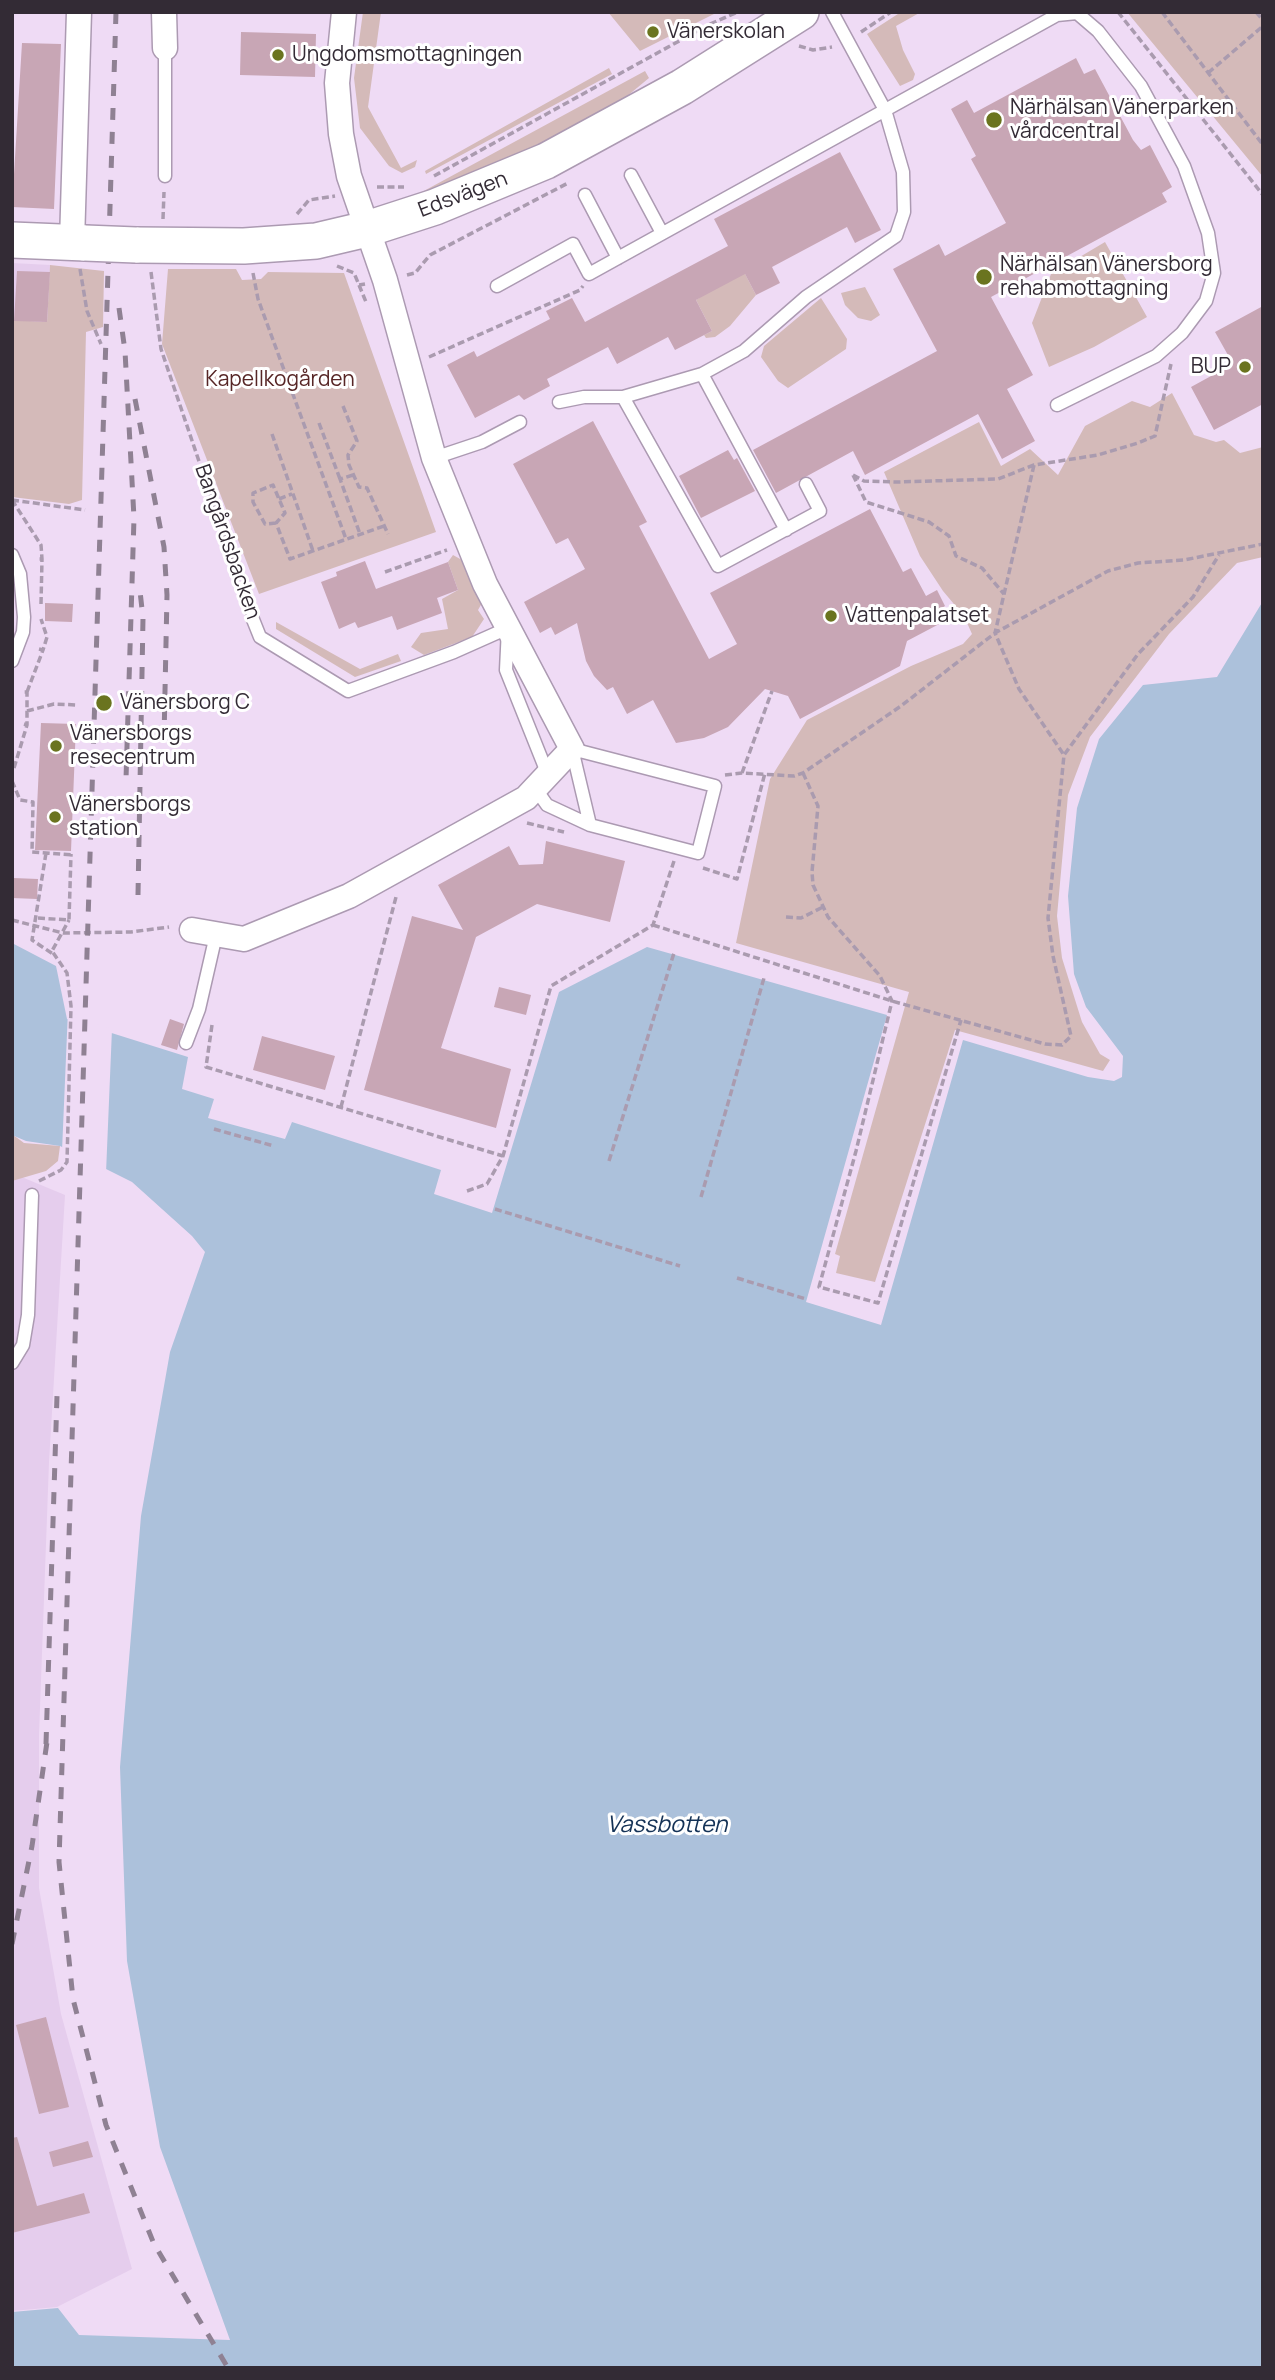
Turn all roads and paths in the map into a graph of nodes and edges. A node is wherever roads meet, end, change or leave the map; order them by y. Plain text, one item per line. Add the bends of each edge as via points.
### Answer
1 (79, 12) edge
2 (164, 12) edge
3 (344, 12) edge
4 (738, 12) edge
5 (801, 12) edge
6 (832, 12) edge
7 (1118, 12) edge
8 (1161, 12) edge
9 (1256, 12) edge
10 (1263, 20) edge
11 (1263, 26) edge
12 (165, 48) joint
13 (1208, 73) junction
14 (885, 110) junction
15 (1263, 145) edge
16 (631, 175) dead end
17 (165, 176) joint
18 (431, 177) dead end
19 (411, 185) dead end
20 (355, 192) junction
21 (585, 195) dead end
22 (1263, 195) edge
23 (289, 217) dead end
24 (176, 220) dead end
25 (367, 229) junction
26 (662, 233) junction
27 (12, 240) edge
28 (79, 252) junction
29 (143, 254) junction
30 (618, 258) junction
31 (251, 264) dead end
32 (589, 274) junction
33 (497, 286) dead end
34 (1176, 338) junction
35 (101, 344) dead end
36 (407, 366) junction
37 (702, 374) junction
38 (623, 397) junction
39 (559, 402) dead end
40 (1056, 405) dead end
41 (343, 406) dead end
42 (520, 422) dead end
43 (319, 423) dead end
44 (272, 434) dead end
45 (434, 458) junction
46 (1034, 465) junction
47 (354, 475) junction
48 (340, 480) junction
49 (806, 484) dead end
50 (292, 494) junction
51 (279, 499) junction
52 (12, 500) edge
53 (85, 510) dead end
54 (276, 523) junction
55 (384, 526) junction
56 (786, 530) junction
57 (360, 534) junction
58 (387, 534) dead end
59 (346, 538) junction
60 (1263, 544) edge
61 (313, 551) junction
62 (12, 555) edge
63 (1219, 555) junction
64 (1004, 594) junction
65 (252, 617) joint
66 (508, 628) junction
67 (995, 633) junction
68 (12, 661) edge
69 (772, 691) dead end
70 (78, 705) dead end
71 (27, 710) junction
72 (572, 749) junction
73 (1064, 755) junction
74 (13, 769) edge
75 (742, 773) junction
76 (765, 773) junction
77 (803, 773) junction
78 (12, 781) edge
79 (542, 781) junction
80 (715, 786) junction
81 (526, 823) dead end
82 (590, 825) junction
83 (566, 833) dead end
84 (46, 853) junction
85 (687, 863) dead end
86 (699, 867) dead end
87 (396, 895) dead end
88 (823, 907) junction
89 (786, 917) dead end
90 (38, 918) junction
91 (12, 920) edge
92 (69, 920) junction
93 (653, 925) junction
94 (35, 926) junction
95 (96, 926) dead end
96 (96, 931) junction
97 (204, 932) junction
98 (63, 933) junction
99 (674, 953) dead end
100 (54, 955) junction
101 (764, 978) dead end
102 (892, 1001) junction
103 (199, 1009) junction
104 (961, 1020) junction
105 (186, 1043) dead end
106 (341, 1107) junction
107 (214, 1129) dead end
108 (274, 1146) dead end
109 (503, 1156) junction
110 (609, 1161) dead end
111 (467, 1192) dead end
112 (32, 1195) joint
113 (701, 1197) dead end
114 (495, 1209) dead end
115 (680, 1266) dead end
116 (737, 1278) dead end
117 (806, 1299) dead end
118 (12, 1363) edge

1 - 28 street
2 - 12 street
3 - 20 street via 337,83 341,134
4 - 18 path
5 - 25 main road, Edsvägen via 682,87 546,161 485,189
6 - 14 lane
7 - 22 path
8 - 13 path
9 - 10 path
11 - 13 path
12 - 17 lane
13 - 15 path
14 - 26 lane
14 - 34 lane via 1057,15 1077,13 1098,31 1141,86 1184,166 1208,233 1214,273 1206,301
14 - 37 lane via 903,172 904,212 896,236 806,298 744,351
16 - 26 lane
17 - 24 path via 163,220
19 - 20 path
20 - 23 path via 309,200
20 - 25 street
21 - 30 lane
25 - 29 main road, Edsvägen via 316,241
25 - 36 street
26 - 30 lane
27 - 28 main road, Edsvägen
28 - 29 main road, Edsvägen, bridge
28 - 35 path via 87,311
29 - 65 path, Bangårdsbacken via 161,349
30 - 32 lane
31 - 59 path via 258,299
32 - 33 lane via 573,244
32 - 36 path via 580,290
34 - 40 lane via 1156,356
34 - 46 path via 1155,436 1098,454
36 - 45 street
37 - 38 lane
37 - 56 lane
38 - 39 lane
38 - 56 lane via 718,566
41 - 47 path via 357,441 348,455
42 - 45 lane via 482,442
43 - 48 path
44 - 50 path
45 - 66 street via 485,584
46 - 64 path
46 - 64 path via 998,479 963,482 864,481 853,475 866,502 929,522 949,536 956,556 982,568
47 - 48 path
47 - 55 path via 359,487 367,488
48 - 57 path
49 - 56 lane via 820,511
50 - 51 path
50 - 61 path
51 - 54 path via 285,513
51 - 54 path via 273,485 253,493 265,524
52 - 53 path
52 - 71 path via 41,545 40,610 47,637 26,692
54 - 61 path via 290,559
55 - 57 path
55 - 58 path
57 - 59 path
59 - 61 path
60 - 63 path
62 - 68 lane via 20,574 24,617
63 - 67 path via 1138,563 1108,571
63 - 73 path via 1193,597 1138,654
64 - 67 path
65 - 66 lane, Bangårdsbacken via 260,637 348,691
66 - 72 street
66 - 79 lane via 506,670
67 - 73 path via 1018,689
67 - 77 path via 901,706
69 - 75 path
70 - 71 path
71 - 74 path
72 - 79 street
72 - 80 lane
72 - 82 lane
73 - 104 path via 1048,919 1071,1036 1062,1045 1045,1044
75 - 76 path
75 - 80 path via 719,776
76 - 77 path
76 - 86 path via 737,879
77 - 88 path via 818,806 812,872
78 - 84 path via 20,800 33,802 32,852
79 - 82 lane via 547,805
79 - 97 street via 526,798 349,896 244,939
80 - 82 lane via 698,853
81 - 83 path
84 - 90 path
84 - 92 path via 72,855
85 - 93 path via 674,859
87 - 106 path
88 - 89 path via 801,918
88 - 102 path via 880,976
90 - 92 path
90 - 94 path
91 - 94 path
92 - 98 path
93 - 102 path
93 - 109 path via 551,986
94 - 98 path
94 - 100 path via 32,940
95 - 96 path
96 - 97 path via 176,926
96 - 98 path
97 - 103 lane
98 - 100 path
99 - 110 path
100 - 112 path via 67,973 71,1006 67,1162 37,1182
101 - 113 path
102 - 104 path
102 - 104 path via 819,1287 878,1303
103 - 105 lane
103 - 106 path via 213,1020 206,1067
106 - 109 path
107 - 108 path
109 - 111 path via 487,1184
112 - 118 lane via 27,1315 23,1345
114 - 115 path
116 - 117 path

